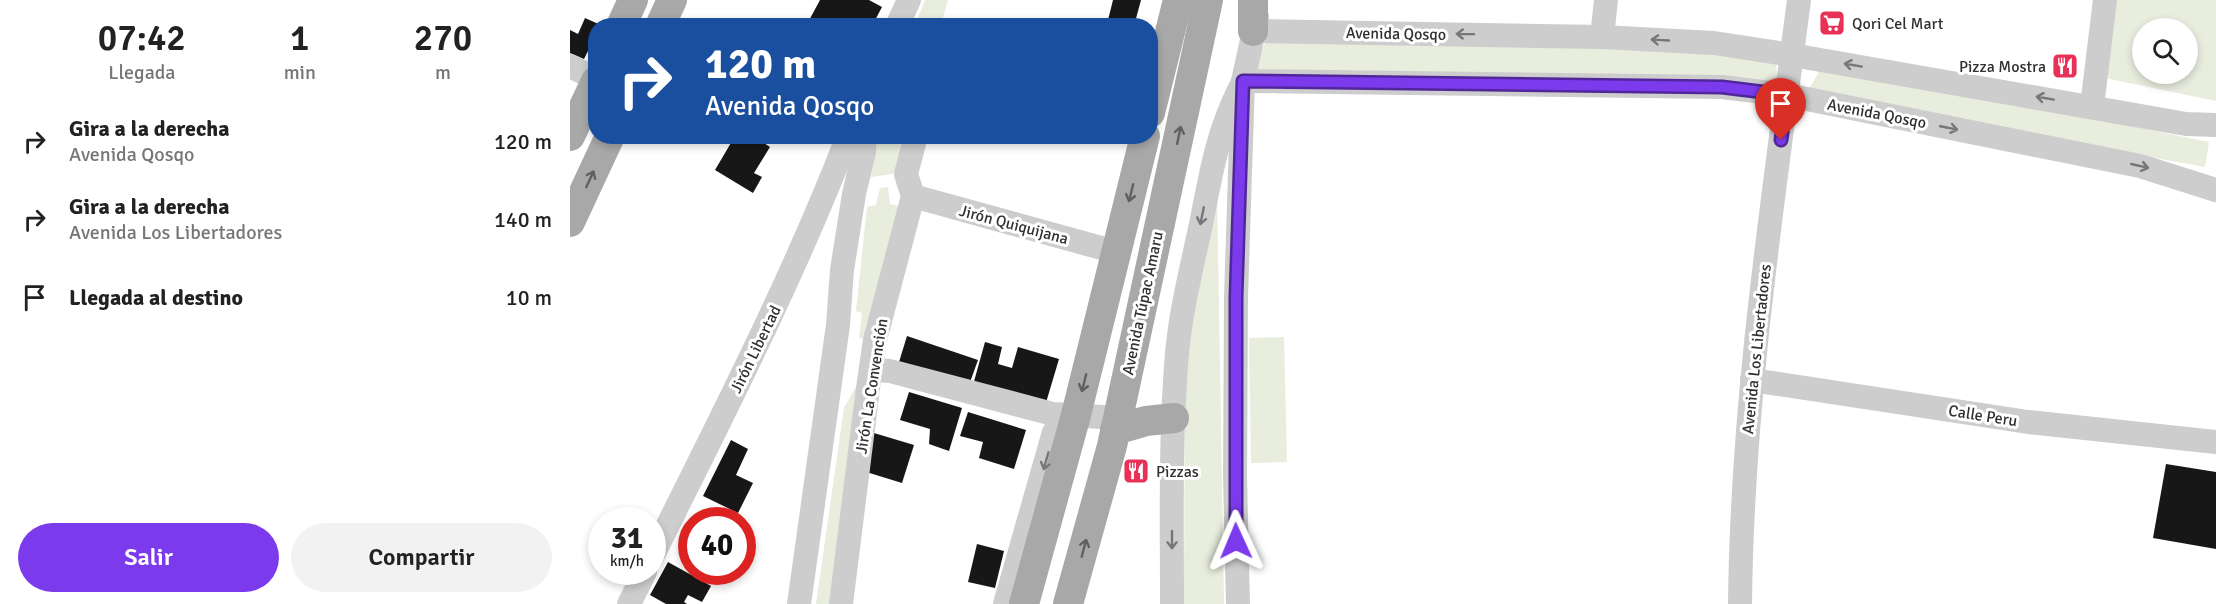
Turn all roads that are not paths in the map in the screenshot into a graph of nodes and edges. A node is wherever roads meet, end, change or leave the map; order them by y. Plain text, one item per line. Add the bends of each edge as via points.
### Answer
1 (633, 0) edge
2 (672, 0) edge
3 (909, 0) edge
4 (1178, 0) edge
5 (1208, 0) edge
6 (1254, 0) edge
7 (1261, 0) edge
8 (1606, 0) edge
9 (1799, 0) edge
10 (2105, 0) edge
11 (625, 18) edge
12 (664, 18) edge
13 (901, 18) edge
14 (1253, 31) junction
15 (1602, 37) junction
16 (1792, 55) junction
17 (570, 66) edge
18 (588, 76) edge
19 (1158, 79) edge
20 (1243, 81) junction
21 (1787, 95) junction
22 (588, 100) edge
23 (2092, 106) junction
24 (578, 124) edge
25 (2216, 125) edge
26 (606, 144) edge
27 (845, 144) edge
28 (864, 144) edge
29 (914, 144) edge
30 (1143, 144) edge
31 (2216, 190) edge
32 (913, 196) junction
33 (570, 222) edge
34 (1116, 252) junction
35 (872, 370) junction
36 (1752, 380) junction
37 (1077, 415) junction
38 (1174, 418) junction
39 (1116, 424) junction
40 (2216, 442) edge
41 (666, 529) edge
42 (638, 585) edge
43 (629, 604) edge
44 (799, 604) edge
45 (841, 604) edge
46 (1005, 604) edge
47 (1024, 604) edge
48 (1068, 604) edge
49 (1172, 604) edge
50 (1238, 604) edge
51 (1740, 604) edge

1 - 11 main road
2 - 12 main road
3 - 13 street
4 - 19 main road
39 -> 5 main road, Avenida Túpac Amaru
6 - 14 main road
7 - 14 street
8 - 15 street
9 - 16 street, Avenida Los Libertadores
10 - 23 street
15 -> 14 street, Avenida Qosqo
14 - 20 street
16 -> 15 street, Avenida Qosqo via 1714,43
16 - 21 street, Avenida Los Libertadores
23 -> 16 street, Avenida Qosqo
17 - 18 street
20 - 21 street, Avenida Qosqo via 1722,87
20 -> 38 street via 1218,139 1177,351
20 - 50 street via 1236,320
21 -> 31 street, Avenida Qosqo via 2140,166
21 - 36 street, Avenida Los Libertadores
22 - 24 main road
23 - 25 street, Avenida Qosqo via 2186,124
33 -> 26 main road
27 - 41 street, Jirón Libertad via 775,311
28 - 44 street via 842,270 838,325
29 - 32 street, Jirón La Convención via 906,174
30 -> 34 main road
32 - 34 street, Jirón Quiquijana
32 - 35 street, Jirón La Convención
34 -> 37 main road
35 - 37 street via 890,371 1053,414
35 - 45 street, Jirón La Convención
36 - 40 street, Calle Peru via 2028,422
36 - 51 street, Avenida Los Libertadores via 1743,478
37 - 39 street
37 -> 46 street via 1054,432
37 - 47 main road
38 - 39 main road
38 -> 49 street
48 -> 39 main road, Avenida Túpac Amaru
42 - 43 street

